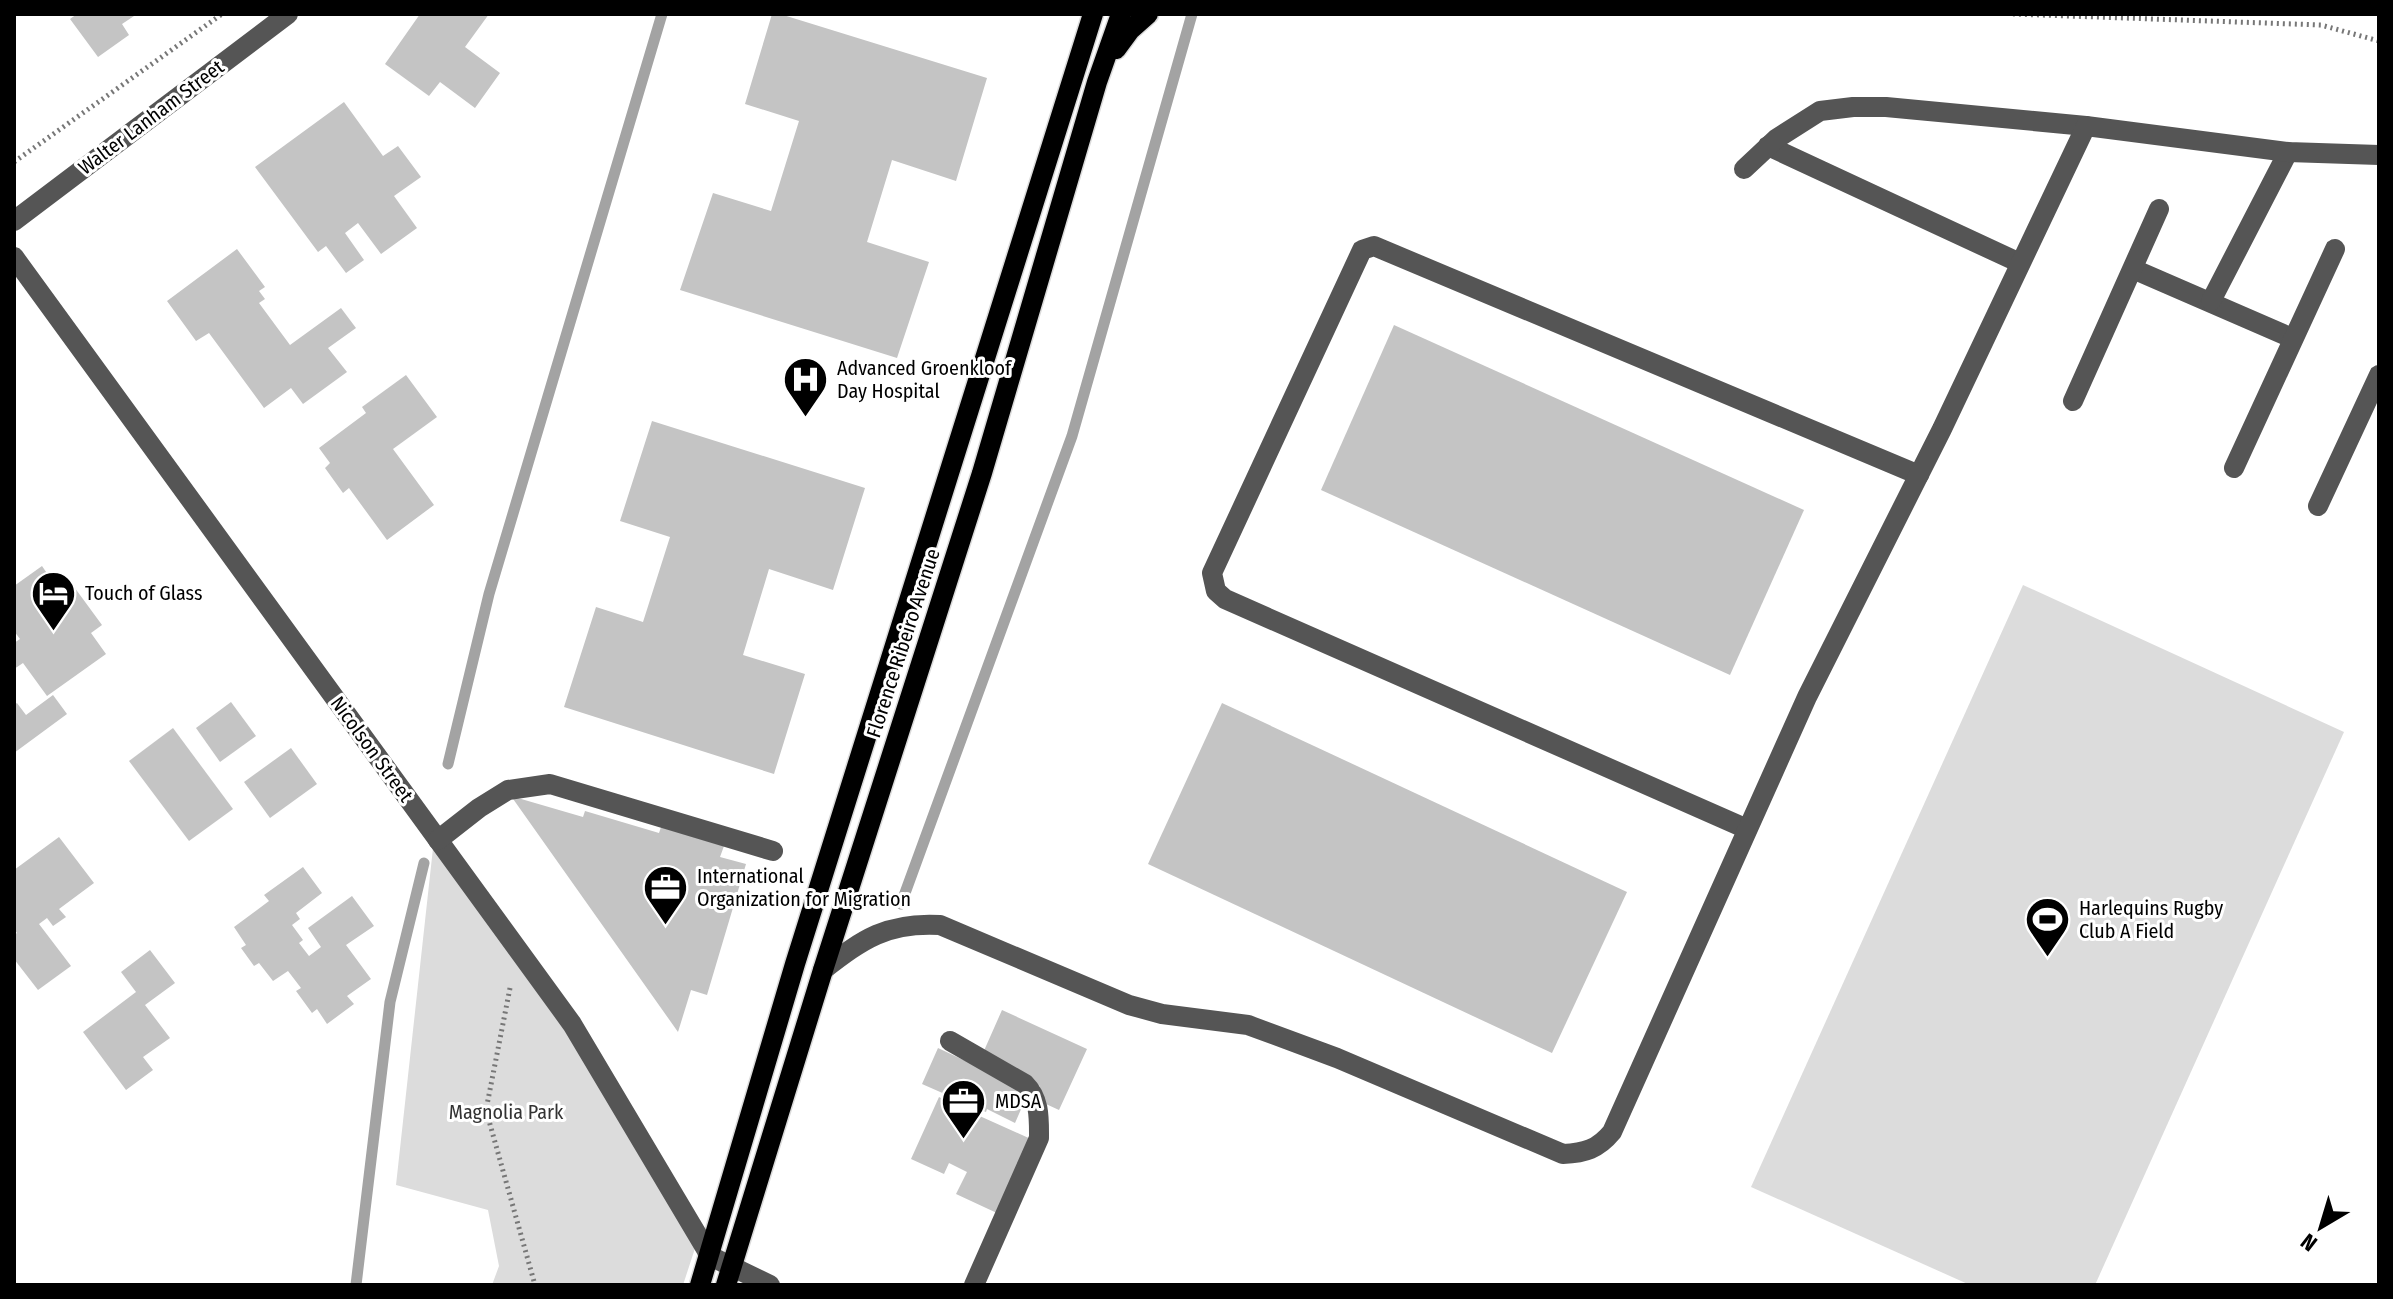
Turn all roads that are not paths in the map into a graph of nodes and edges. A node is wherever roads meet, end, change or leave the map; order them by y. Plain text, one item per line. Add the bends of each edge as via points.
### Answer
1 (288, 14) edge
2 (1093, 14) edge
3 (1121, 14) edge
4 (1148, 14) edge
5 (1097, 82) junction
6 (2086, 126) junction
7 (1768, 146) junction
8 (2288, 152) junction
9 (2379, 155) edge
10 (1744, 169) dead end
11 (2159, 209) dead end
12 (14, 221) edge
13 (2335, 249) dead end
14 (14, 257) edge
15 (2020, 263) junction
16 (2133, 269) junction
17 (2211, 301) junction
18 (2292, 338) junction
19 (2379, 375) edge
20 (2073, 401) dead end
21 (2234, 468) dead end
22 (1919, 475) junction
23 (2318, 506) dead end
24 (1747, 829) junction
25 (438, 840) junction
26 (773, 851) dead end
27 (823, 970) junction
28 (950, 1041) dead end
29 (710, 1256) junction
30 (729, 1277) edge
31 (700, 1285) edge
32 (770, 1285) edge
33 (974, 1285) edge

1 - 12 street, Walter Lanham Street
2 - 29 main road, Florence Ribeiro Avenue via 795,964
3 - 5 main road, Florence Ribeiro Avenue
4 - 5 main road via 1130,30
5 - 27 main road, Florence Ribeiro Avenue via 982,473
6 - 7 street via 1853,107 1820,111
6 - 8 street
6 - 15 street
7 - 10 street
7 - 15 street
8 - 9 street
8 - 17 street
11 - 16 street
13 - 18 street
14 - 25 street, Nicolson Street
15 - 22 street
16 - 17 street
16 - 20 street
17 - 18 street
18 - 21 street
19 - 23 street
22 - 24 street
22 - 24 street via 1374,246 1362,250 1212,573 1216,591
24 - 27 street via 1612,1132 1585,1153 1563,1154 1248,1025 1129,1005 940,925 889,928
25 - 26 street via 508,790 550,784
25 - 29 street, Nicolson Street via 572,1024
27 - 30 main road, Florence Ribeiro Avenue
28 - 33 street via 1025,1084 1040,1115 1039,1138
29 - 30 street
29 - 31 main road, Florence Ribeiro Avenue
30 - 32 street

